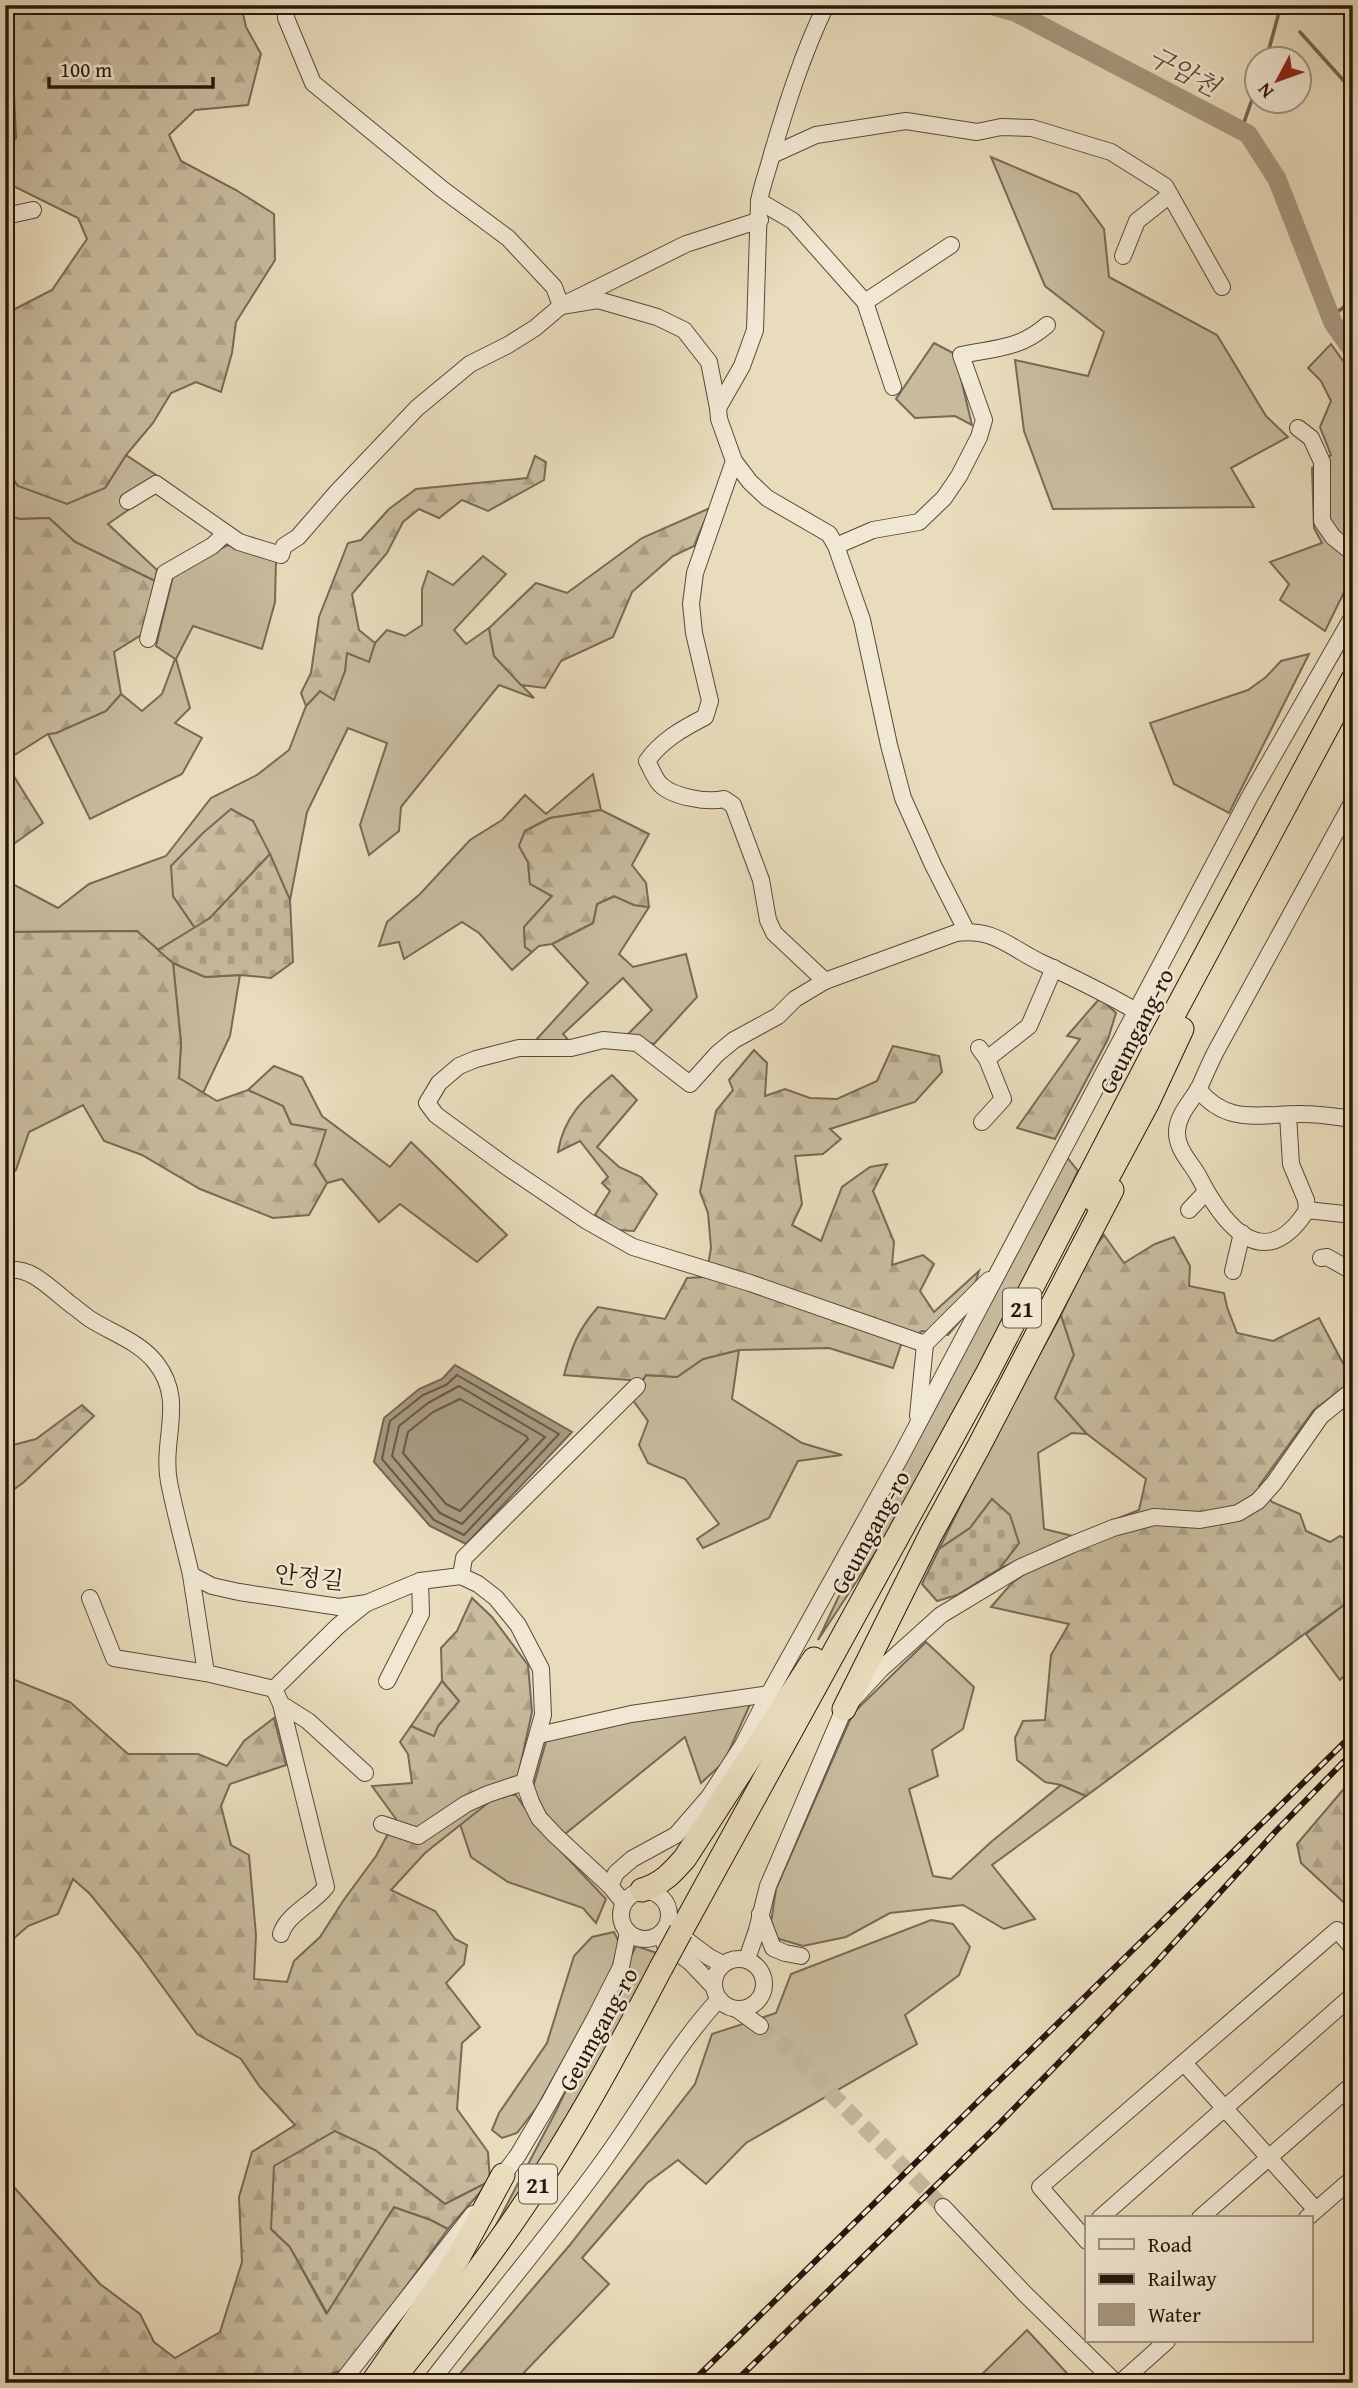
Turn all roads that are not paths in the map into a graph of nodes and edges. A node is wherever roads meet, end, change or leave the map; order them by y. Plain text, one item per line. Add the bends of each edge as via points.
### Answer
1 (286, 5) edge
2 (826, 5) edge
3 (772, 155) junction
4 (1170, 195) junction
5 (759, 201) junction
6 (33, 210) dead end
7 (5, 216) edge
8 (760, 220) junction
9 (951, 245) dead end
10 (1123, 256) dead end
11 (1222, 287) dead end
12 (865, 302) junction
13 (561, 306) junction
14 (1047, 325) dead end
15 (893, 387) dead end
16 (718, 408) junction
17 (1298, 428) dead end
18 (734, 461) junction
19 (128, 501) dead end
20 (226, 533) junction
21 (836, 546) junction
22 (1353, 553) edge
23 (1353, 616) edge
24 (148, 639) dead end
25 (1353, 679) edge
26 (1353, 711) edge
27 (1353, 801) edge
28 (967, 932) junction
29 (1054, 968) junction
30 (825, 981) junction
31 (1136, 1011) junction
32 (1198, 1089) junction
33 (1148, 1102) junction
34 (1288, 1115) junction
35 (1353, 1119) edge
36 (982, 1122) dead end
37 (1206, 1193) junction
38 (1189, 1210) dead end
39 (1307, 1210) junction
40 (1353, 1215) edge
41 (1242, 1233) junction
42 (1321, 1258) dead end
43 (1000, 1269) junction
44 (5, 1271) edge
45 (1233, 1271) dead end
46 (1353, 1274) edge
47 (925, 1344) junction
48 (637, 1386) dead end
49 (1353, 1390) edge
50 (918, 1424) junction
51 (909, 1516) junction
52 (191, 1575) junction
53 (461, 1576) junction
54 (421, 1581) junction
55 (90, 1598) dead end
56 (367, 1603) junction
57 (206, 1674) junction
58 (387, 1681) dead end
59 (274, 1689) junction
60 (769, 1694) junction
61 (281, 1704) junction
62 (844, 1709) junction
63 (539, 1735) junction
64 (365, 1773) dead end
65 (524, 1782) junction
66 (382, 1824) dead end
67 (610, 1886) junction
68 (633, 1897) junction
69 (760, 1913) junction
70 (628, 1932) junction
71 (674, 1932) junction
72 (281, 1934) dead end
73 (1353, 1948) edge
74 (801, 1956) dead end
75 (747, 1959) junction
76 (723, 1964) junction
77 (667, 1971) junction
78 (716, 1993) junction
79 (1353, 1995) edge
80 (758, 2001) junction
81 (738, 2010) junction
82 (1184, 2063) junction
83 (1353, 2084) edge
84 (1224, 2109) junction
85 (1268, 2158) junction
86 (503, 2175) junction
87 (1353, 2178) edge
88 (943, 2207) tunnel mouth
89 (1311, 2214) edge
90 (1102, 2216) edge
91 (1202, 2216) edge
92 (1085, 2235) edge
93 (1166, 2342) edge
94 (341, 2383) edge
95 (372, 2383) edge
96 (390, 2383) edge
97 (407, 2383) edge
98 (430, 2383) edge
99 (1118, 2383) edge

1 - 13 street via 286,18 313,83 508,238 554,287
2 - 3 street
3 - 4 street via 816,135 906,121 976,132 1031,128 1111,152 1165,186
3 - 5 street
4 - 10 street via 1137,221
4 - 11 street
5 - 8 street
5 - 12 street via 793,221
6 - 7 street
8 - 13 street via 686,244
8 - 16 street via 755,330 742,366
9 - 12 street
12 - 15 street
13 - 16 street via 598,299 684,330 709,362
13 - 20 street via 508,345 464,369 417,408 299,537 284,546 281,555 239,542
14 - 21 street via 1010,348 961,355 984,420 944,498 919,522 873,530
16 - 18 street
17 - 22 street via 1311,438 1322,462 1322,521
18 - 21 street via 767,498 830,534
18 - 30 street via 695,573 691,604 708,709 705,717 675,733 647,761 661,786 699,801 724,799 733,805 761,880 774,933
19 - 20 street via 156,484
20 - 24 street via 164,573
21 - 28 street via 862,620 903,798
23 - 31 street via 1250,796
25 - 51 highway, Geumgang-ro / 21
26 - 33 highway, Geumgang-ro / 21 via 1187,1020
27 - 32 street
28 - 29 street via 992,935
28 - 30 street
29 - 31 street
29 - 36 street via 1028,1026 983,1053 1003,1100
30 - 47 street via 778,1016 734,1040 690,1084 637,1043 603,1040 571,1048 519,1048 476,1059 458,1066 426,1103 507,1167 587,1222 634,1247
31 - 43 street
32 - 34 street via 1229,1114
32 - 37 street via 1177,1132 1187,1162
33 - 62 highway via 1130,1155
33 - 71 highway, Geumgang-ro / 21 via 969,1435
34 - 35 street
34 - 39 street via 1291,1164
37 - 38 street
37 - 41 street
39 - 40 street
39 - 41 street via 1273,1242 1265,1244
41 - 45 street
42 - 46 street
43 - 47 street
43 - 50 street
44 - 52 street via 15,1268 30,1273 156,1362 172,1398 166,1453
47 - 50 street
48 - 53 street via 464,1559
49 - 62 street via 1321,1416 1258,1501 1238,1514 1200,1520 1154,1517 1113,1528 1018,1568 941,1615 881,1668
50 - 60 street
51 - 68 highway via 685,1858 668,1877
51 - 71 highway, Geumgang-ro / 21
52 - 56 street, 안정길 via 239,1592 339,1607
52 - 57 street
53 - 54 street, 안정길
53 - 63 street via 496,1598 518,1625 541,1669 544,1715
54 - 56 street, 안정길
54 - 58 street via 421,1614
55 - 57 street via 114,1658
56 - 59 street
57 - 59 street
59 - 61 street
60 - 63 street via 631,1714
60 - 67 street via 709,1797 676,1835 632,1859 616,1873
61 - 64 street via 308,1721
61 - 72 street via 326,1887 284,1924
62 - 69 street
63 - 65 street
65 - 66 street via 466,1804 418,1836
65 - 67 street via 539,1818
67 - 68 street
68 - 70 street via 621,1918
68 - 71 street via 651,1891 665,1900
69 - 74 street via 773,1948
69 - 75 street
70 - 71 street via 642,1939
70 - 86 street via 621,1967 595,2018
71 - 76 street
71 - 77 highway, Geumgang-ro / 21, bridge
71 - 78 street via 690,1962
73 - 82 street via 1337,1930
75 - 76 street via 739,1957
75 - 80 street via 764,1978
76 - 78 street via 717,1970
77 - 96 highway, Geumgang-ro / 21 via 523,2208
77 - 97 highway, Geumgang-ro / 21 via 588,2131 486,2282
78 - 81 street via 727,2006
78 - 98 street via 599,2167
79 - 84 street
80 - 81 street
80 - 81 street via 763,2023
82 - 84 street
82 - 92 street via 1040,2187
83 - 85 street
84 - 85 street
84 - 90 street
85 - 89 street
85 - 91 street
86 - 94 street
86 - 95 highway via 458,2258
87 - 89 street
88 - 99 street
93 - 99 street

